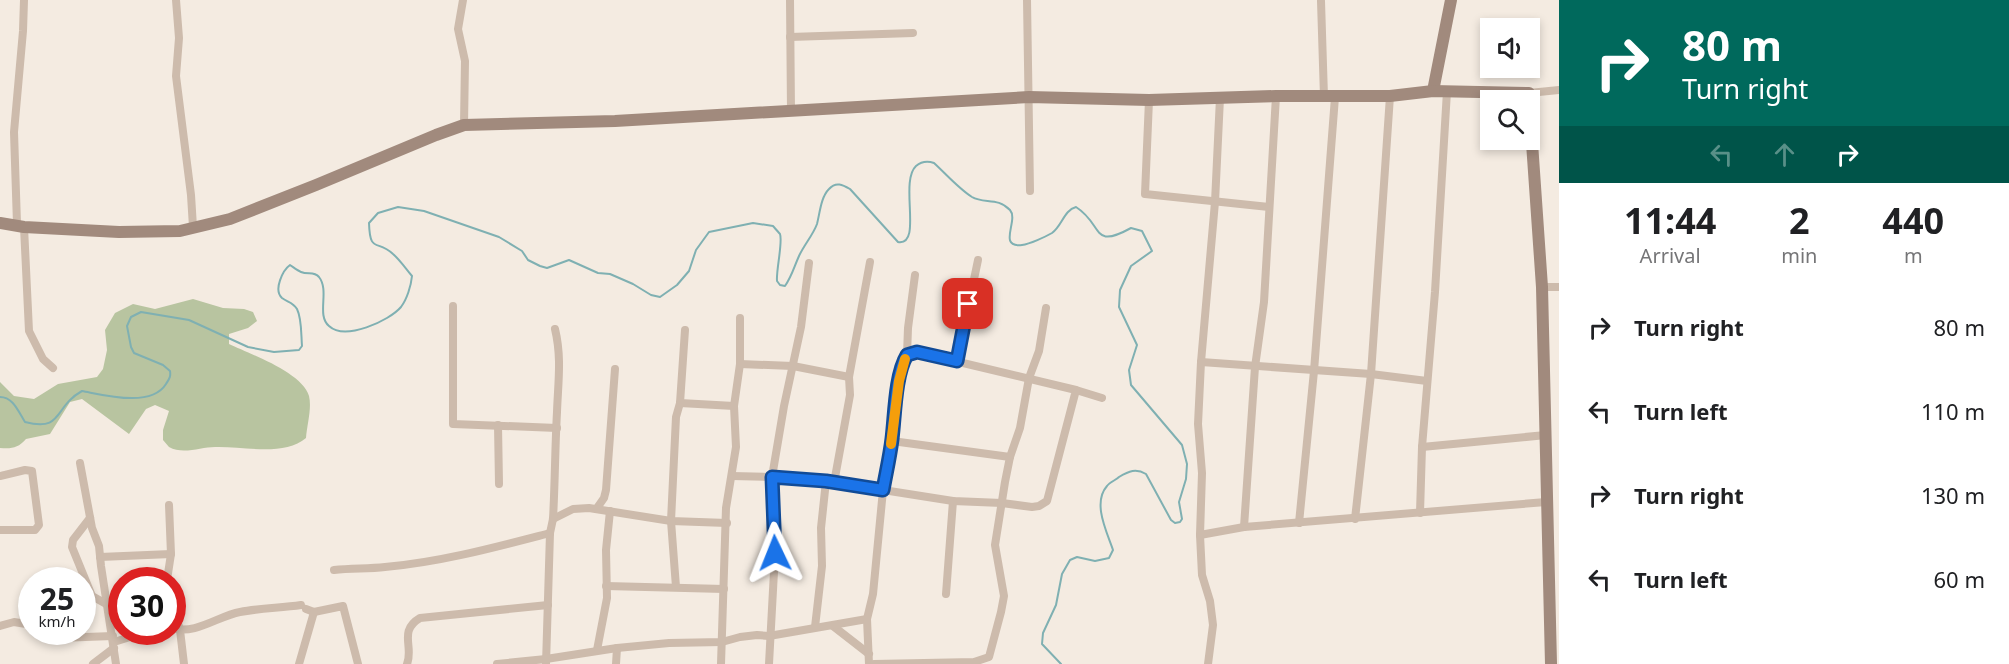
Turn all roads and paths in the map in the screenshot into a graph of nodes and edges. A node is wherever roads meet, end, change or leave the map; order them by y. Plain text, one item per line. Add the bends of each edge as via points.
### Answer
1 (24, 0) edge
2 (177, 0) edge
3 (463, 0) edge
4 (790, 0) edge
5 (1027, 0) edge
6 (1451, 0) edge
7 (1321, 1) edge
8 (913, 33) dead end
9 (790, 37) junction
10 (1559, 90) edge
11 (1433, 91) junction
12 (1447, 91) junction
13 (1480, 93) edge
14 (1540, 94) edge
15 (1276, 96) junction
16 (1390, 96) junction
17 (1029, 97) junction
18 (1330, 97) junction
19 (1220, 98) junction
20 (1149, 100) junction
21 (791, 111) junction
22 (464, 125) junction
23 (1532, 150) edge
24 (1030, 191) dead end
25 (1215, 202) junction
26 (1269, 207) junction
27 (0, 223) edge
28 (21, 226) junction
29 (193, 227) junction
30 (978, 260) dead end
31 (870, 262) dead end
32 (809, 264) dead end
33 (915, 275) dead end
34 (1542, 287) junction
35 (1559, 287) edge
36 (453, 306) dead end
37 (1046, 308) dead end
38 (740, 318) dead end
39 (555, 330) dead end
40 (685, 330) dead end
41 (907, 355) junction
42 (957, 361) junction
43 (1201, 362) junction
44 (740, 364) junction
45 (793, 366) junction
46 (1255, 367) junction
47 (53, 368) dead end
48 (615, 369) dead end
49 (1314, 371) junction
50 (1371, 374) junction
51 (849, 376) junction
52 (1029, 378) junction
53 (1427, 381) junction
54 (1076, 390) junction
55 (1102, 398) dead end
56 (680, 403) junction
57 (734, 406) junction
58 (498, 425) junction
59 (557, 428) junction
60 (1546, 435) junction
61 (892, 441) junction
62 (1422, 447) junction
63 (1010, 457) junction
64 (80, 463) dead end
65 (0, 476) edge
66 (732, 476) junction
67 (772, 477) junction
68 (830, 482) junction
69 (499, 484) dead end
70 (883, 490) junction
71 (953, 501) junction
72 (1546, 502) junction
73 (1002, 503) junction
74 (169, 505) dead end
75 (597, 508) junction
76 (610, 512) junction
77 (1420, 513) junction
78 (90, 518) junction
79 (553, 519) junction
80 (1355, 519) junction
81 (671, 521) junction
82 (1299, 523) junction
83 (727, 524) junction
84 (1244, 527) junction
85 (0, 530) edge
86 (550, 533) junction
87 (1200, 535) junction
88 (171, 554) junction
89 (100, 557) junction
90 (1554, 557) edge
91 (169, 567) edge
92 (334, 570) dead end
93 (606, 586) junction
94 (676, 587) junction
95 (724, 589) junction
96 (946, 594) dead end
97 (108, 605) joint
98 (548, 605) junction
99 (307, 609) junction
100 (867, 619) junction
101 (18, 623) edge
102 (0, 626) edge
103 (833, 626) junction
104 (814, 627) junction
105 (186, 628) edge
106 (769, 636) junction
107 (722, 642) junction
108 (110, 645) edge
109 (113, 645) edge
110 (180, 645) edge
111 (617, 648) junction
112 (597, 650) junction
113 (869, 654) junction
114 (546, 662) edge
115 (93, 664) edge
116 (116, 664) edge
117 (184, 664) edge
118 (299, 664) edge
119 (358, 664) edge
120 (407, 664) edge
121 (497, 664) edge
122 (616, 664) edge
123 (721, 664) edge
124 (769, 664) edge
125 (872, 664) edge
126 (1208, 664) edge
127 (1551, 664) edge

1 - 28 street via 14,132
2 - 29 street via 176,76
3 - 22 street via 458,33 465,61
4 - 9 street
5 - 17 street
6 - 11 street
7 - 18 street
8 - 9 street
9 - 21 street
10 - 14 street
11 - 12 street
11 - 16 street
12 - 13 street
12 - 53 street
15 - 18 street
15 - 19 street
15 - 26 street
16 - 18 street
16 - 50 street
17 - 20 street
17 - 21 street
17 - 24 street
18 - 49 street
19 - 20 street
19 - 25 street
20 - 25 street via 1145,194
21 - 22 street
22 - 29 street via 230,219
23 - 34 street
25 - 26 street
25 - 43 street
26 - 46 street via 1264,302
27 - 28 street
28 - 29 street via 119,232 180,231
28 - 47 street via 29,331 43,359
30 - 42 street
31 - 51 street
32 - 45 street
33 - 41 street
34 - 35 street
34 - 60 street
36 - 58 street via 453,424
37 - 52 street via 1039,351
38 - 44 street
39 - 59 street via 560,366
40 - 56 street
41 - 42 street via 917,352
41 - 61 street via 899,381
42 - 52 street
43 - 46 street
43 - 87 street
44 - 45 street
44 - 57 street
45 - 51 street
45 - 67 street
46 - 49 street
46 - 84 street
48 - 75 street via 606,494
49 - 50 street
49 - 82 street
50 - 53 street
50 - 80 street
51 - 68 street via 850,395
52 - 54 street
52 - 63 street
53 - 62 street
54 - 55 street
54 - 73 street via 1047,501 1032,507
56 - 57 street
56 - 81 street
57 - 66 street
58 - 59 street
58 - 69 street
59 - 79 street
60 - 62 street
60 - 72 street
61 - 63 street
61 - 70 street
62 - 77 street
63 - 73 street
64 - 78 street
65 - 85 street via 25,470 33,473 39,525 35,531
66 - 67 street
66 - 83 street
67 - 68 street
67 - 106 street via 775,553
68 - 70 street
68 - 104 street via 821,528 822,566
70 - 71 street
70 - 100 street
71 - 73 street
71 - 96 street
72 - 77 street
72 - 90 street
73 - 125 street via 995,545 1004,596 989,657 974,662
74 - 88 street
75 - 76 street
75 - 79 street via 573,509
76 - 81 street
76 - 93 street
77 - 80 street
78 - 89 street
78 - 97 street via 72,547 92,596
79 - 86 street
80 - 82 street
81 - 83 street
81 - 94 street
82 - 84 street
83 - 95 street
84 - 87 street
86 - 92 street via 429,561
86 - 98 street
87 - 126 street via 1202,575 1213,625
88 - 89 street
88 - 91 street
89 - 97 street
90 - 127 street
93 - 94 street
93 - 112 street
94 - 95 street
95 - 107 street
98 - 114 street
98 - 120 street via 420,618 409,629
99 - 105 street via 238,612
99 - 118 street
99 - 119 street via 343,606
100 - 103 street
100 - 113 street
101 - 102 street
103 - 104 street
103 - 113 street
104 - 106 street
106 - 107 street
106 - 124 street
107 - 111 street
107 - 123 street
108 - 115 street
109 - 116 street
110 - 117 street
111 - 112 street
111 - 122 street
112 - 114 street
113 - 125 street
114 - 121 street

